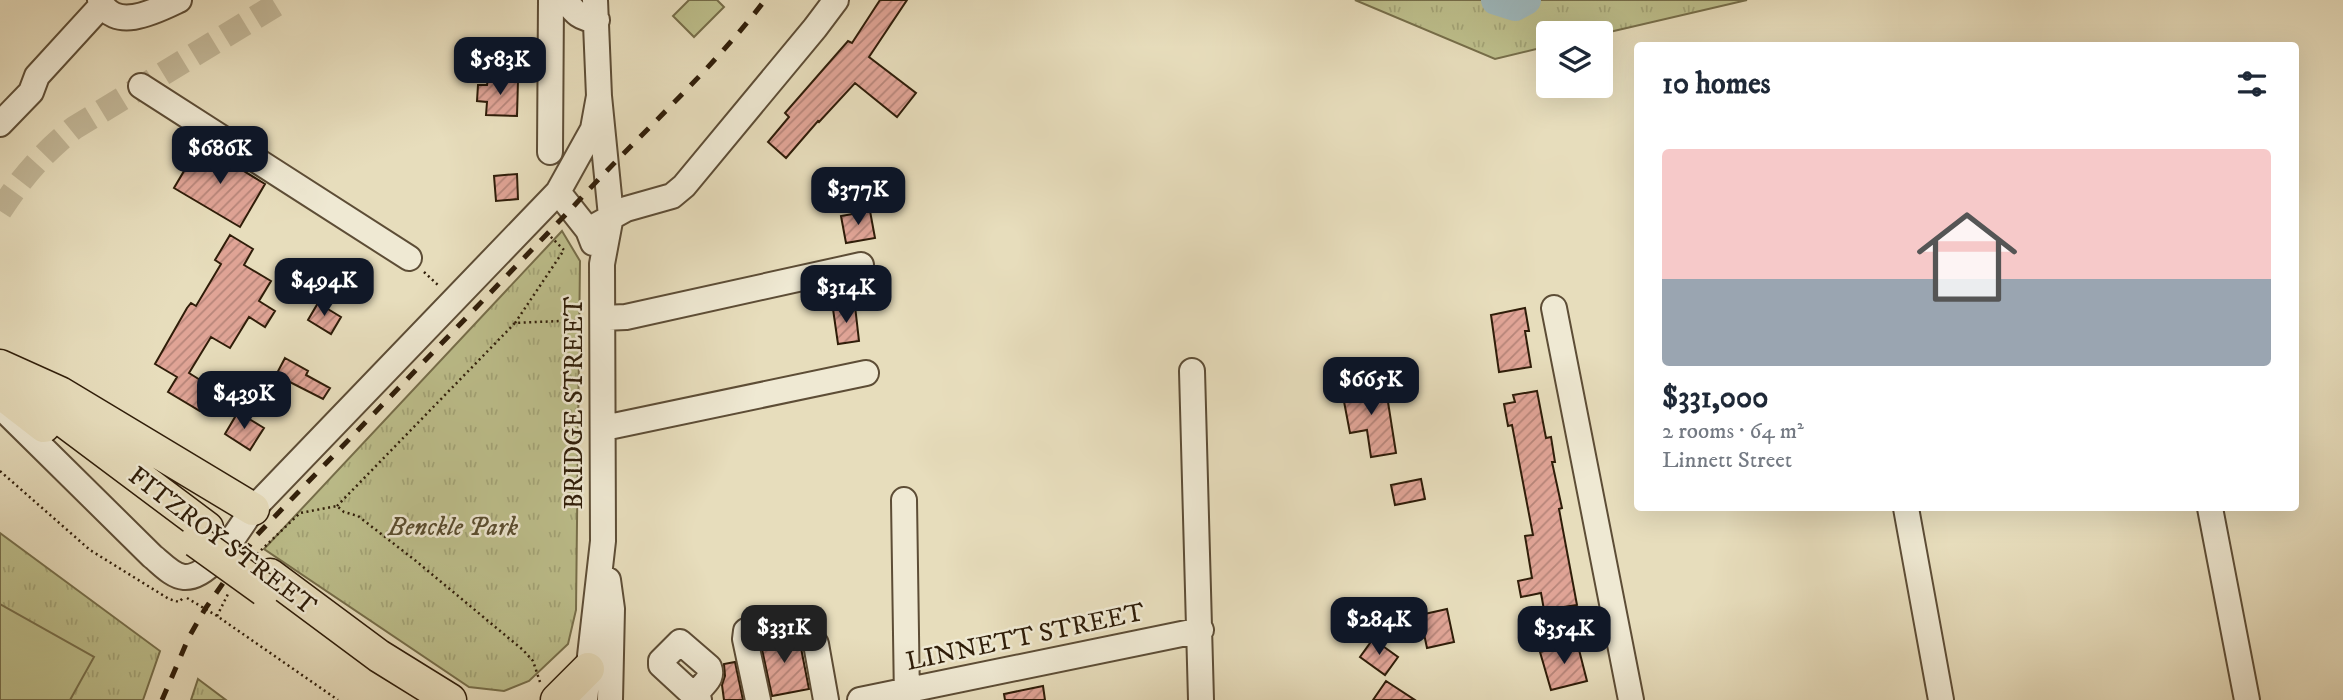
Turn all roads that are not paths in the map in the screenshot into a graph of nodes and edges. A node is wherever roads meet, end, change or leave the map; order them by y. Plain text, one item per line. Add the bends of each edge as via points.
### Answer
1 (179, 0) edge
2 (551, 0) edge
3 (565, 0) edge
4 (836, 0) edge
5 (101, 3) edge
6 (596, 10) edge
7 (37, 76) junction
8 (141, 86) dead end
9 (599, 96) junction
10 (0, 100) edge
11 (0, 124) edge
12 (550, 152) dead end
13 (558, 192) junction
14 (611, 216) junction
15 (588, 230) junction
16 (409, 258) road end
17 (602, 264) junction
18 (861, 265) dead end
19 (1554, 308) dead end
20 (603, 318) junction
21 (0, 366) edge
22 (1192, 371) dead end
23 (0, 373) edge
24 (866, 373) dead end
25 (0, 392) edge
26 (0, 406) edge
27 (604, 428) junction
28 (904, 500) dead end
29 (253, 509) junction
30 (1907, 511) edge
31 (2211, 511) edge
32 (201, 535) junction
33 (603, 541) junction
34 (263, 573) junction
35 (1201, 630) junction
36 (588, 668) junction
37 (549, 695) edge
38 (907, 695) edge
39 (410, 700) edge
40 (450, 700) edge
41 (585, 700) edge
42 (610, 700) edge
43 (758, 700) edge
44 (826, 700) edge
45 (860, 700) edge
46 (1201, 700) edge
47 (1631, 700) edge
48 (1941, 700) edge
49 (2247, 700) edge

1 - 5 street via 133,16 113,16
2 - 12 street
3 - 6 street via 584,19
4 - 14 street via 684,186 672,196
5 - 7 street
6 - 9 street, BRIDGE STREET
7 - 10 street via 19,81
7 - 11 street via 31,92
8 - 16 street
9 - 13 street, BRIDGE STREET via 593,128
9 - 14 street, BRIDGE STREET
13 - 15 street, BRIDGE STREET
13 - 29 street
14 - 15 street
14 - 17 street, BRIDGE STREET
15 - 17 street, BRIDGE STREET
17 - 20 street, BRIDGE STREET
18 - 20 street via 626,317
19 - 47 street
20 - 27 street, BRIDGE STREET
21 - 29 main road via 60,393
22 - 35 street
23 - 32 main road, FITZROY STREET
24 - 27 street
25 - 32 main road, FITZROY STREET
26 - 29 street via 174,574 185,577 212,564
27 - 33 street, BRIDGE STREET
28 - 38 street
30 - 48 street
31 - 49 street
32 - 34 main road, FITZROY STREET, bridge
33 - 36 street, BRIDGE STREET
33 - 42 street, BRIDGE STREET via 612,609
34 - 39 main road, FITZROY STREET
34 - 40 main road, FITZROY STREET
35 - 38 street, LINNETT STREET
35 - 46 street
36 - 37 main road
36 - 41 street, BRIDGE STREET
38 - 45 street, LINNETT STREET
43 - 44 street via 746,631 793,621 801,623 816,644

